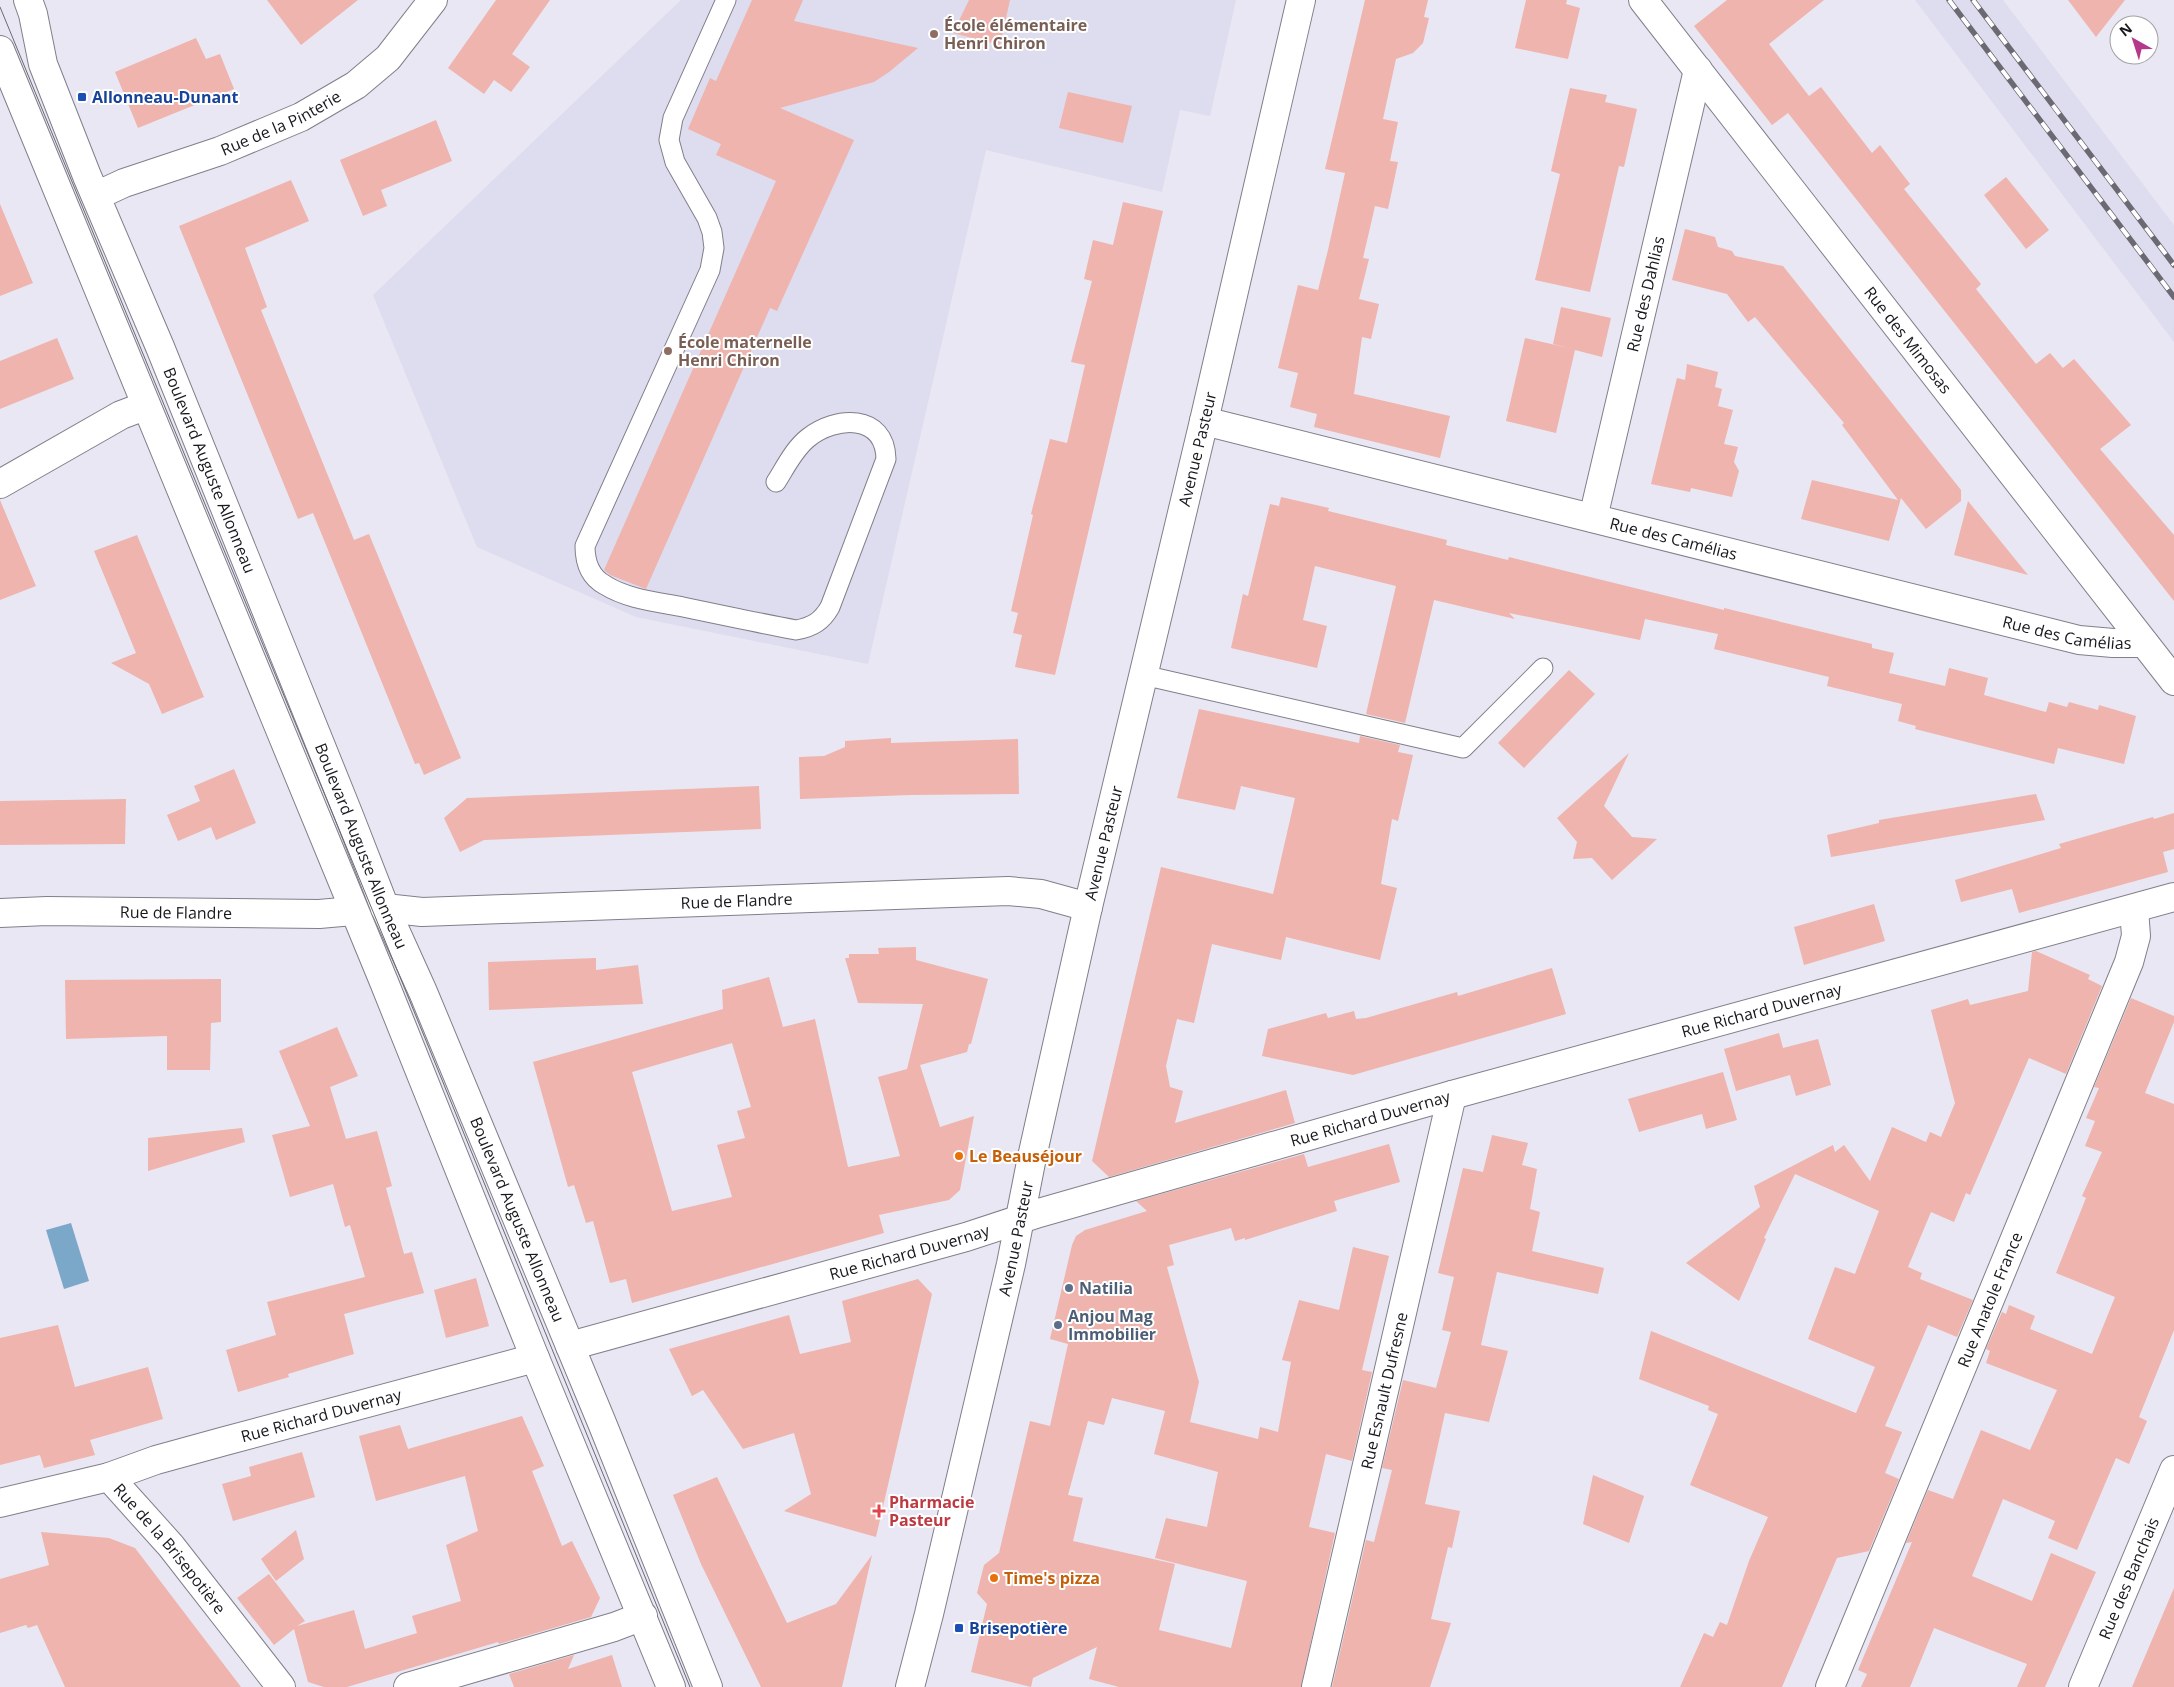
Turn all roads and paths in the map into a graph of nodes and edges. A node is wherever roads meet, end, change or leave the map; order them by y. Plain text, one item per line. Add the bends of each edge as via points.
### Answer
1 (28, 0) edge
2 (433, 0) edge
3 (726, 0) edge
4 (1301, 0) edge
5 (1642, 0) edge
6 (0, 50) edge
7 (1698, 70) junction
8 (96, 196) junction
9 (145, 406) junction
10 (1204, 421) junction
11 (776, 482) dead end
12 (0, 484) edge
13 (1592, 518) junction
14 (2144, 643) junction
15 (1542, 668) dead end
16 (1143, 675) junction
17 (2174, 681) edge
18 (2174, 897) edge
19 (1088, 907) junction
20 (385, 908) junction
21 (2134, 908) junction
22 (353, 911) junction
23 (0, 913) edge
24 (1452, 1095) junction
25 (1019, 1220) junction
26 (570, 1346) junction
27 (535, 1358) junction
28 (2174, 1470) edge
29 (109, 1477) junction
30 (0, 1503) edge
31 (643, 1616) junction
32 (281, 1687) edge
33 (408, 1687) edge
34 (671, 1687) edge
35 (708, 1687) edge
36 (910, 1687) edge
37 (1316, 1687) edge
38 (1830, 1687) edge
39 (2084, 1687) edge

1 - 8 street, Boulevard Auguste Allonneau via 43,64
2 - 8 street, Rue de la Pinterie via 388,58 348,90 301,117 220,151 124,183
3 - 11 lane via 674,118 668,140 675,162 710,225 714,248 711,265 585,546 589,568 605,586 641,599 796,630 815,625 830,607 886,459 884,444 870,426 837,424 821,429 806,440
4 - 10 street, Avenue Pasteur
5 - 7 street, Rue des Mimosas
6 - 9 street
7 - 13 street, Rue des Dahlias
7 - 14 street, Rue des Mimosas
8 - 20 street, Boulevard Auguste Allonneau via 160,347
9 - 12 street via 122,415
9 - 22 street
10 - 13 street, Rue des Camélias
10 - 16 street, Avenue Pasteur
13 - 14 street, Rue des Camélias via 2079,640
14 - 17 street, Rue des Mimosas
15 - 16 lane via 1463,748
16 - 19 street, Avenue Pasteur
18 - 21 street, Rue Richard Duvernay
19 - 20 street, Rue de Flandre via 1041,894 1008,891 422,912
19 - 25 street, Avenue Pasteur
20 - 26 street, Boulevard Auguste Allonneau via 424,992
21 - 24 street, Rue Richard Duvernay
21 - 38 street, Rue Anatole France via 2136,936 2129,962
22 - 23 street, Rue de Flandre via 319,914
22 - 27 street
24 - 25 street, Rue Richard Duvernay
24 - 37 street, Rue Esnault Dufresne
25 - 26 street, Rue Richard Duvernay
25 - 36 street, Avenue Pasteur
26 - 35 street, Boulevard Auguste Allonneau
27 - 29 street, Rue Richard Duvernay via 216,1443
27 - 31 street
28 - 39 street, Rue des Banchais
29 - 30 street, Rue de la Brisepotière
29 - 32 street, Rue de la Brisepotière via 171,1546
31 - 33 street
31 - 34 street

